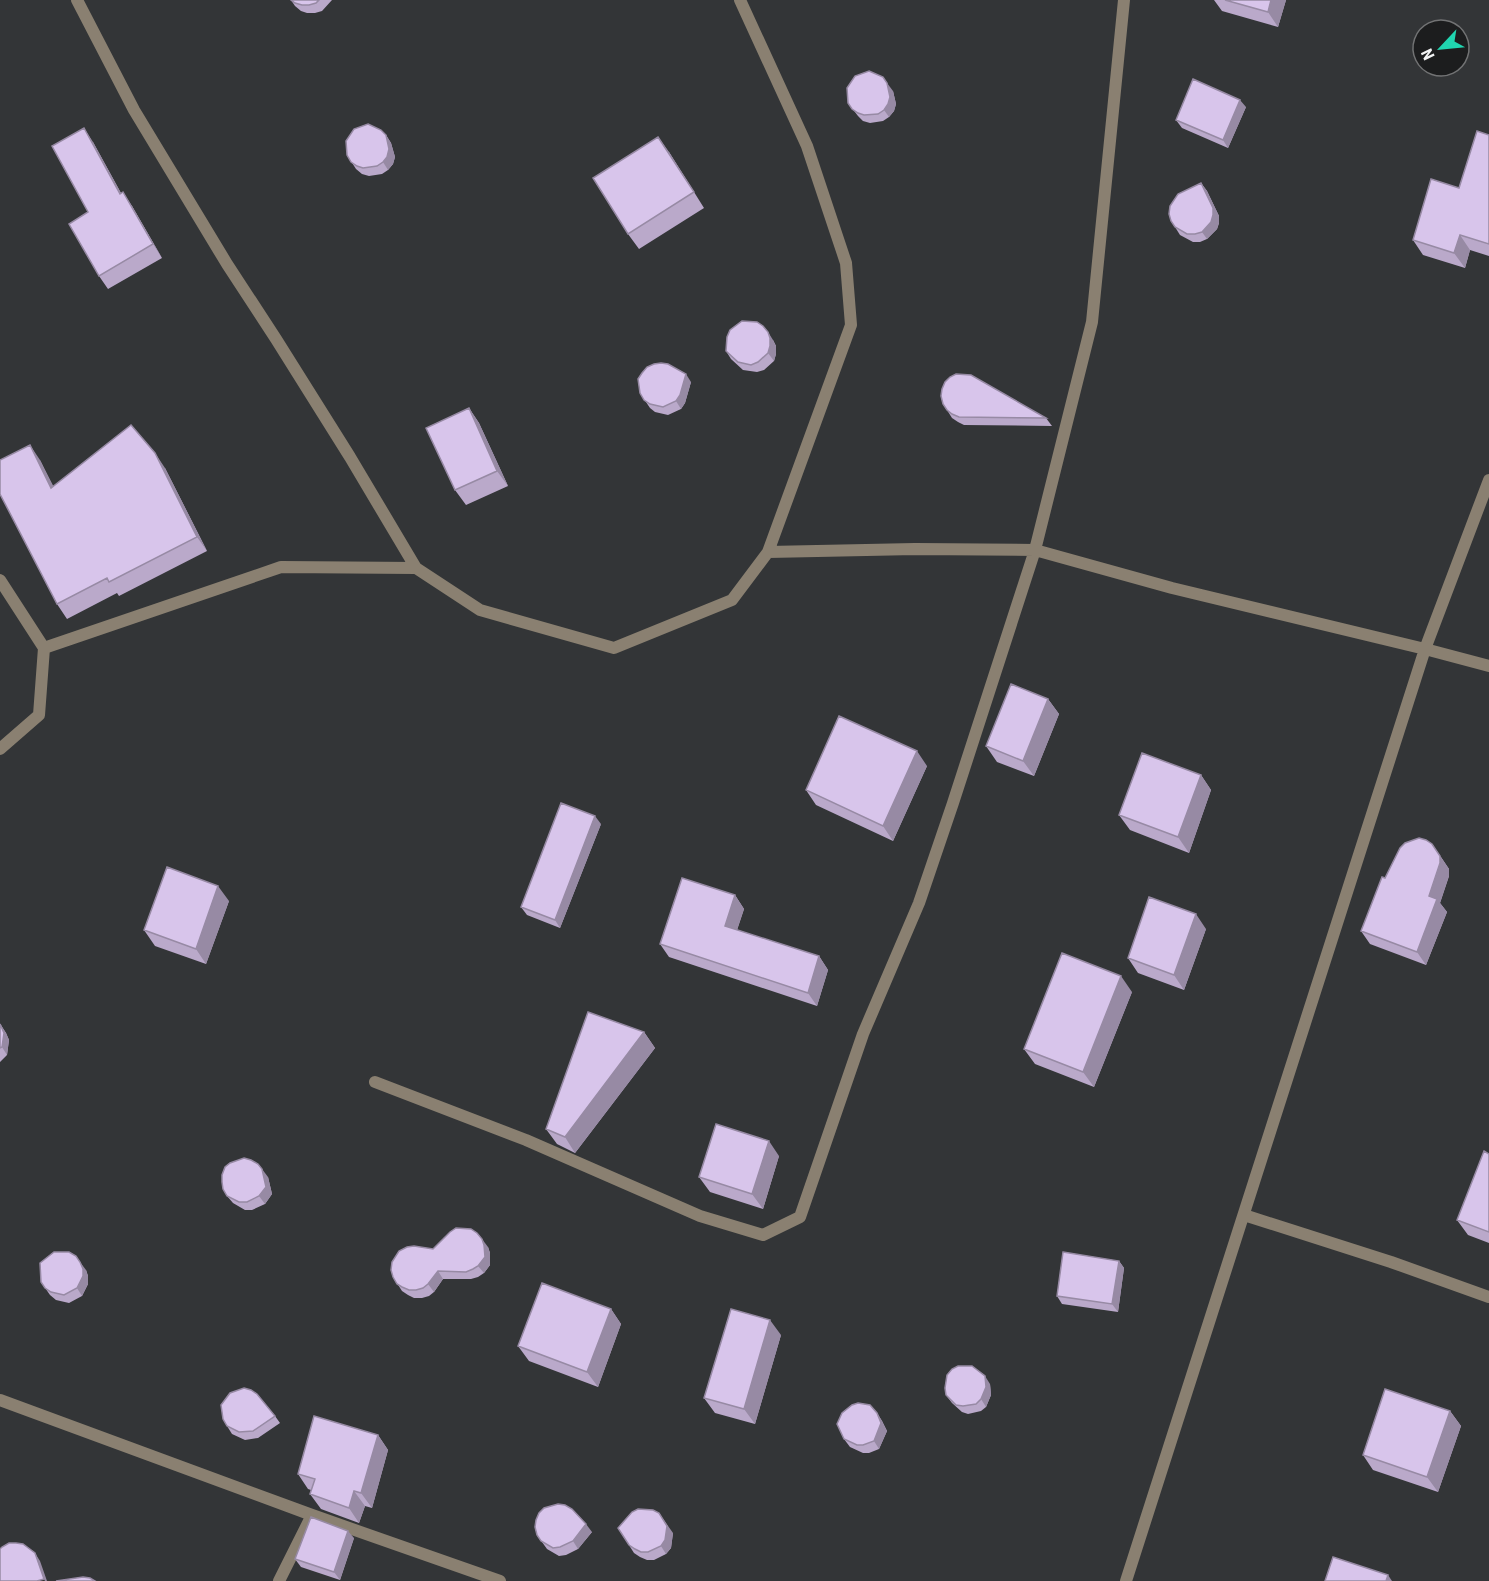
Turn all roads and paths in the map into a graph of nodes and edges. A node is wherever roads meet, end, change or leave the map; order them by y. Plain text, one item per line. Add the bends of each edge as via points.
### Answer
1 (76, 0) edge
2 (740, 0) edge
3 (1124, 0) edge
4 (1489, 480) edge
5 (1035, 550) junction
6 (768, 552) junction
7 (417, 568) junction
8 (0, 579) edge
9 (44, 648) junction
10 (1425, 649) junction
11 (1489, 666) edge
12 (0, 749) edge
13 (375, 1082) dead end
14 (1244, 1215) junction
15 (1489, 1297) edge
16 (0, 1400) edge
17 (312, 1515) junction
18 (279, 1581) edge
19 (500, 1581) edge
20 (1126, 1581) edge

1 - 7 street via 214,244
2 - 6 street via 807,146 846,263 851,325
3 - 5 street via 1092,322
4 - 10 street
5 - 6 street
5 - 10 street via 1172,588
5 - 13 street via 919,903 863,1034 800,1217 764,1235 700,1216 526,1140
6 - 7 street via 732,600 614,648 480,610
7 - 9 street via 281,567
8 - 9 street
9 - 12 street via 39,715
10 - 11 street
10 - 14 street
14 - 15 street
14 - 20 street
16 - 17 street
17 - 18 street
17 - 19 street

